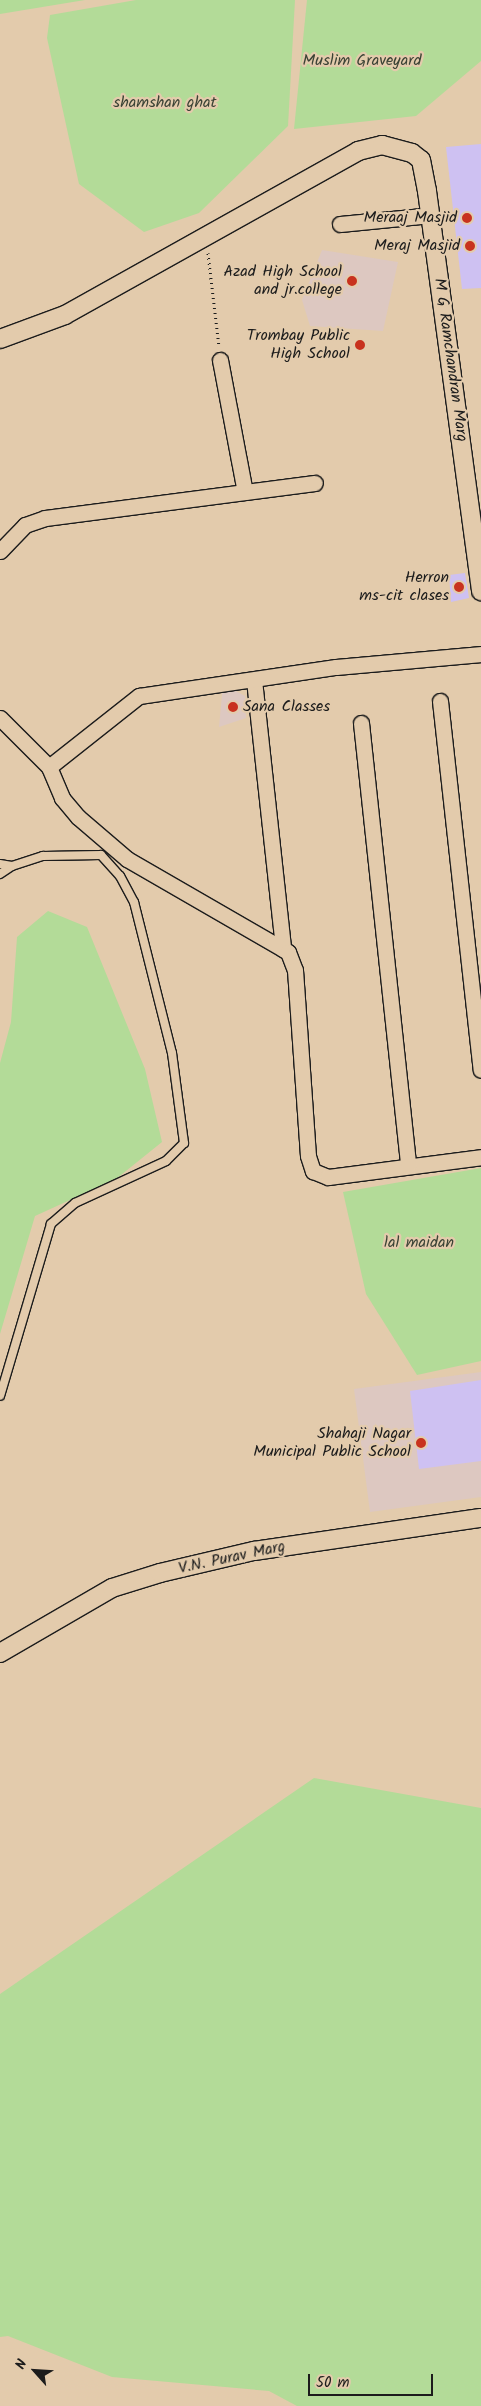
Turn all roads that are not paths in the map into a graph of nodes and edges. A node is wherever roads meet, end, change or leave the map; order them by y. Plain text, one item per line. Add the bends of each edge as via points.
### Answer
1 (431, 215) junction
2 (340, 224) dead end
3 (0, 339) edge
4 (220, 360) road end
5 (315, 483) dead end
6 (245, 492) junction
7 (0, 551) edge
8 (481, 591) edge
9 (481, 654) edge
10 (254, 680) junction
11 (440, 701) dead end
12 (0, 718) edge
13 (361, 723) dead end
14 (49, 767) junction
15 (0, 864) edge
16 (12, 866) junction
17 (0, 874) edge
18 (283, 949) junction
19 (481, 1070) edge
20 (481, 1157) edge
21 (408, 1166) junction
22 (0, 1396) edge
23 (481, 1518) edge
24 (0, 1653) edge

1 - 2 street
1 - 3 street, M G Ramchandran Marg via 421,160 401,148 382,145 358,151 65,315
1 - 8 street, M G Ramchandran Marg
4 - 6 street
5 - 6 street
6 - 7 street via 45,518 25,525
9 - 10 street
10 - 14 street via 139,696
10 - 18 street
11 - 19 street
12 - 14 street
13 - 21 street
14 - 18 street via 62,798 128,859
15 - 16 lane
16 - 17 lane
16 - 22 lane via 44,856 101,855 120,876 134,902 172,1053 184,1143 166,1161 75,1204 51,1224
18 - 21 street via 295,970 308,1156 313,1171 328,1177
20 - 21 street
23 - 24 street, V.N. Purav Marg via 254,1552 160,1574 112,1588

